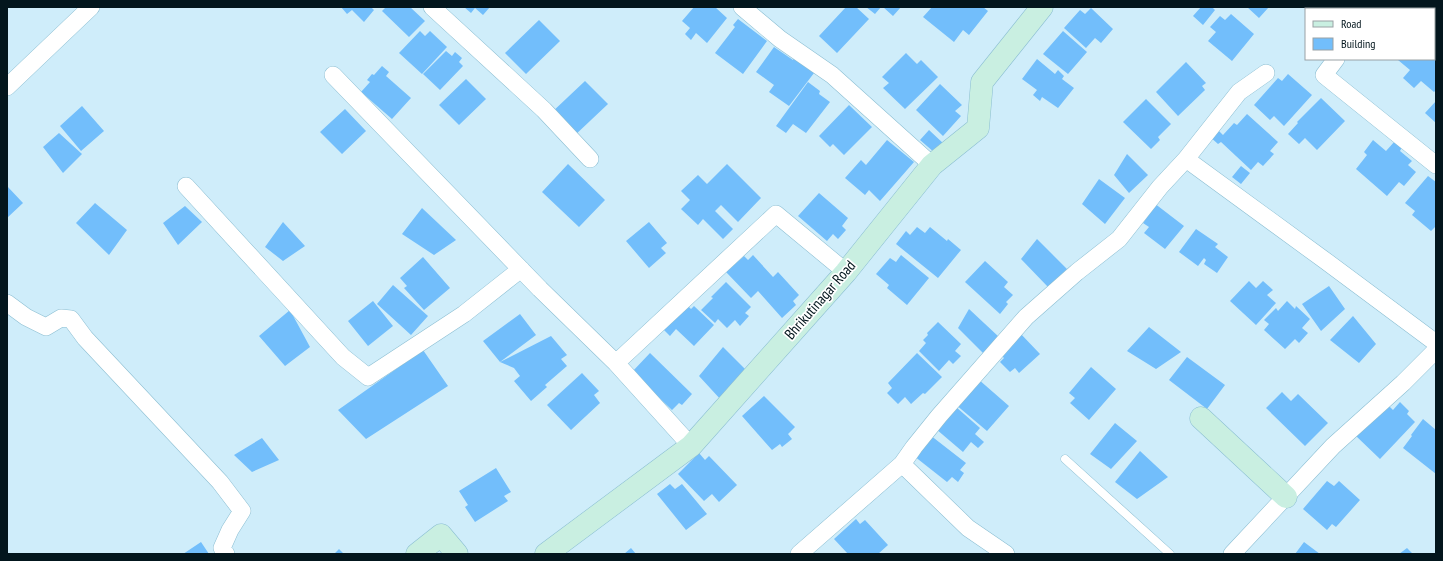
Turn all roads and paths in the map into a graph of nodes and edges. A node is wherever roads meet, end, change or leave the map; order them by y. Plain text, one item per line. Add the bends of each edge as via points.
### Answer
1 (91, 7) edge
2 (432, 7) edge
3 (742, 7) edge
4 (1042, 7) edge
5 (1335, 60) edge
6 (1266, 73) dead end
7 (333, 75) dead end
8 (7, 87) edge
9 (590, 159) dead end
10 (1186, 159) junction
11 (932, 165) junction
12 (1436, 165) edge
13 (186, 186) dead end
14 (521, 269) junction
15 (846, 272) junction
16 (7, 302) edge
17 (1436, 343) edge
18 (1433, 358) edge
19 (616, 363) junction
20 (1201, 418) dead end
21 (691, 446) junction
22 (1065, 459) dead end
23 (902, 464) junction
24 (1286, 497) junction
25 (226, 554) edge
26 (416, 554) edge
27 (457, 554) edge
28 (546, 554) edge
29 (799, 554) edge
30 (1006, 554) edge
31 (1170, 554) edge
32 (1232, 554) edge

1 - 8 street
2 - 9 street via 544,110
3 - 11 street via 780,39 832,75
4 - 11 street, Bhrikutinagar Road via 982,82 978,128
5 - 12 street via 1324,75
6 - 10 street via 1239,92
7 - 14 street
10 - 17 street
10 - 23 street via 1119,239 1026,317 939,416
11 - 15 street, Bhrikutinagar Road
13 - 14 street via 343,357 368,377 464,314
14 - 19 street
15 - 19 street via 776,214
15 - 21 street, Bhrikutinagar Road
16 - 25 street via 26,317 46,327 61,318 71,319 85,338 220,482 242,511 222,548
18 - 24 street via 1333,446
19 - 21 street
20 - 24 street
21 - 28 street, Bhrikutinagar Road
22 - 31 lane
23 - 29 street
23 - 30 street via 968,528
24 - 32 street
26 - 27 street via 441,535

